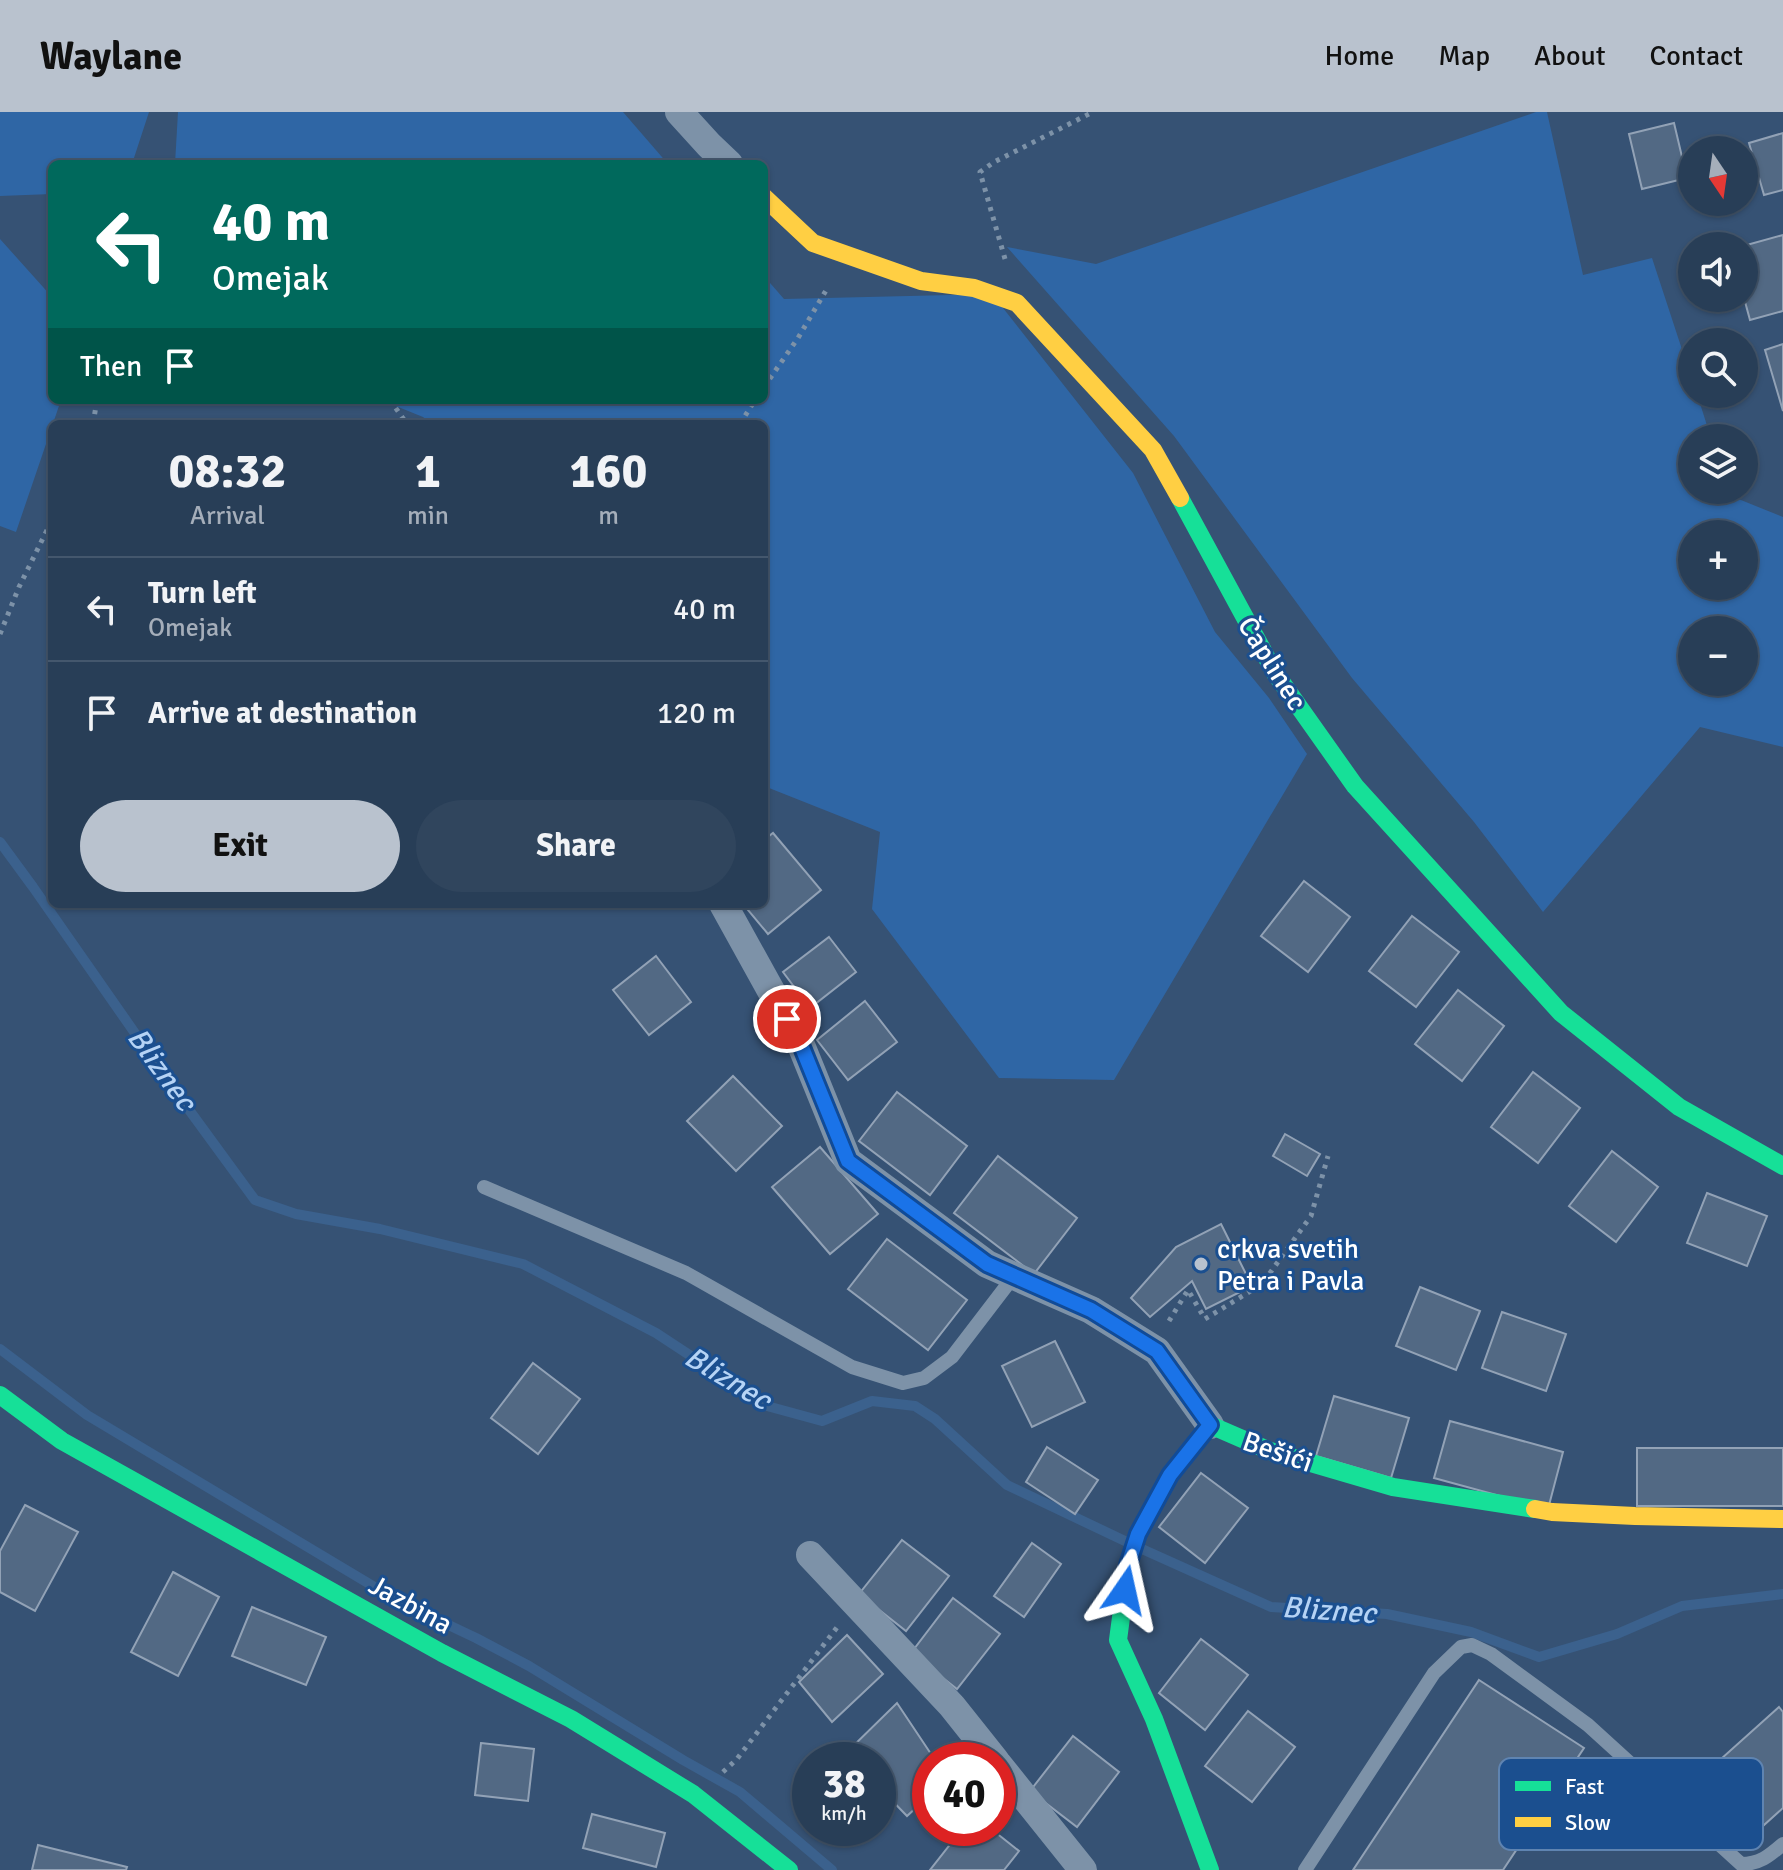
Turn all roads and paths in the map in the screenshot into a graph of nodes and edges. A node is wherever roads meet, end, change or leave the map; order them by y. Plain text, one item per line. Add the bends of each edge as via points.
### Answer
1 (679, 112) edge
2 (1093, 112) edge
3 (725, 160) edge
4 (768, 201) edge
5 (846, 255) junction
6 (1017, 303) junction
7 (768, 381) edge
8 (48, 528) edge
9 (0, 634) edge
10 (725, 908) edge
11 (1328, 1156) dead end
12 (1783, 1166) edge
13 (484, 1187) dead end
14 (1014, 1276) junction
15 (1188, 1290) dead end
16 (0, 1395) edge
17 (1210, 1425) junction
18 (1783, 1519) edge
19 (810, 1555) dead end
20 (856, 1602) junction
21 (980, 1742) edge
22 (1624, 1758) edge
23 (727, 1769) dead end
24 (1016, 1787) edge
25 (1783, 1844) edge
26 (1726, 1850) edge
27 (789, 1870) edge
28 (1083, 1870) edge
29 (1210, 1870) edge
30 (1305, 1870) edge

1 - 3 street
2 - 6 path via 980,172
4 - 5 street, Čaplinec via 813,243
5 - 6 street, Čaplinec via 921,281 974,288
5 - 7 path
6 - 12 street, Čaplinec via 1153,450 1275,673 1355,786 1561,1013 1679,1107
8 - 9 path
10 - 14 street via 801,1045 848,1161 987,1264
11 - 15 path via 1311,1216 1262,1284 1205,1319
13 - 14 lane via 686,1273 852,1367 903,1383 924,1378 952,1357
14 - 17 street via 1091,1310 1157,1351
16 - 27 street, Jazbina via 62,1441 571,1719 693,1794
17 - 18 street, Bešići via 1270,1451 1393,1487 1552,1512
17 - 29 street, Bešići via 1170,1475 1138,1534 1128,1565 1118,1640 1154,1719
19 - 20 street
20 - 21 street
20 - 23 path
22 - 30 lane via 1491,1654 1472,1645 1461,1647 1434,1673
24 - 28 street
25 - 26 lane via 1752,1864 1741,1864

